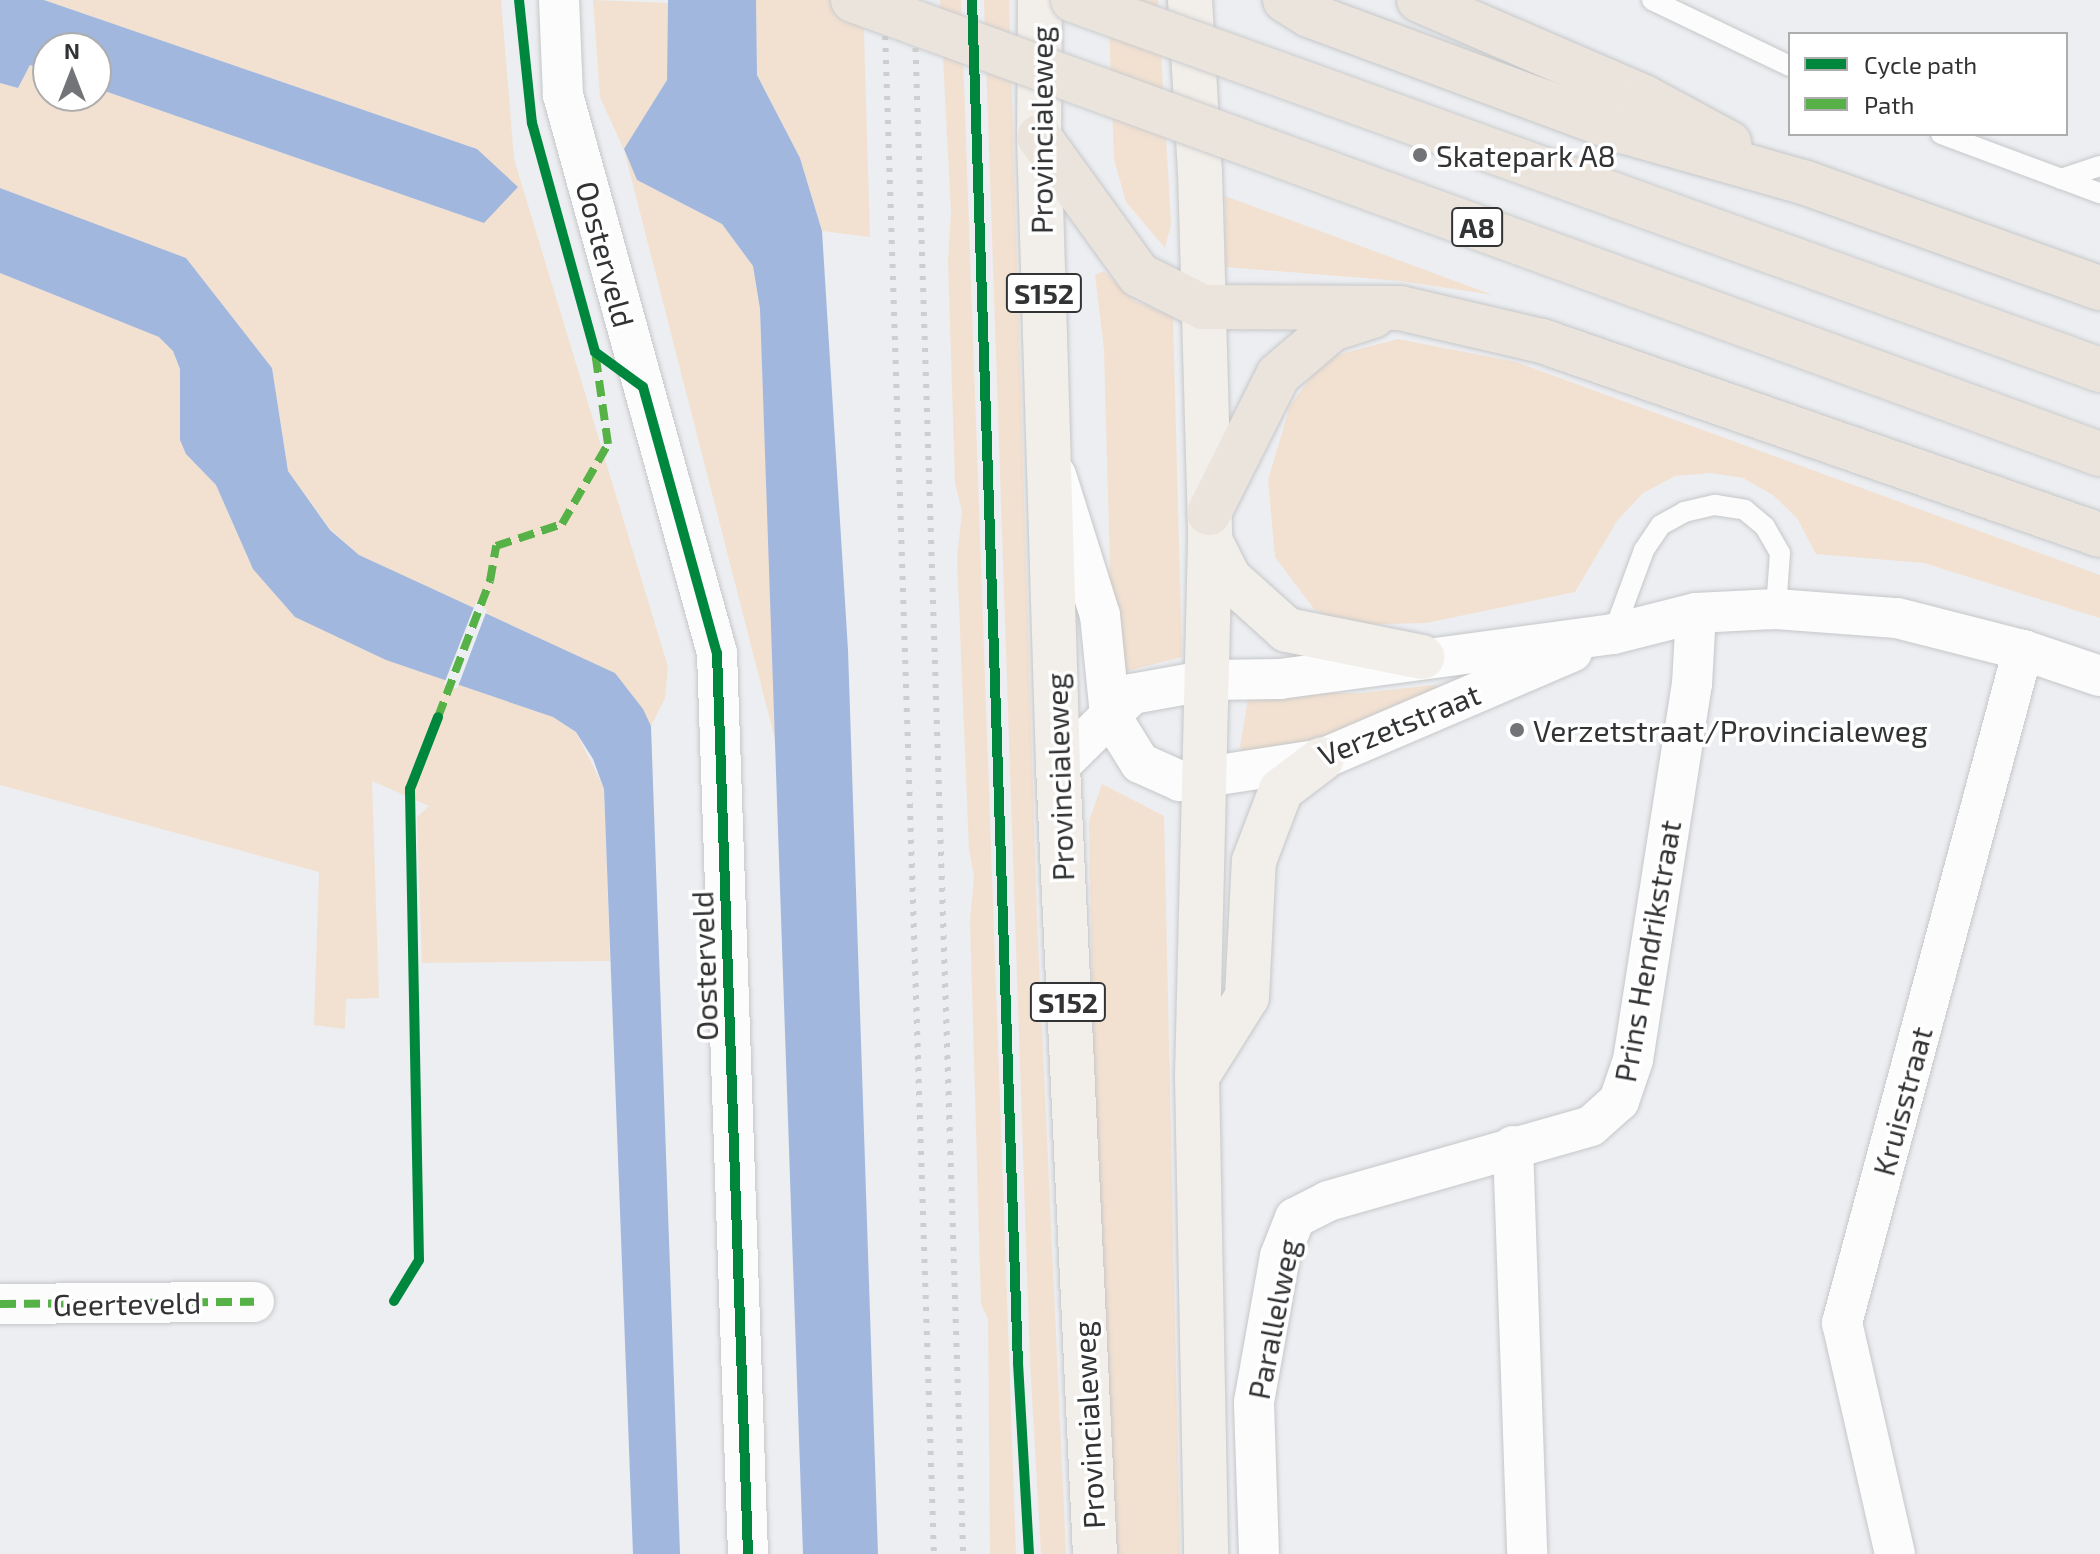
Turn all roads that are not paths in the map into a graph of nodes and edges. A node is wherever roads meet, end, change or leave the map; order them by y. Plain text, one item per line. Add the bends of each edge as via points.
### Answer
1 (559, 0) edge
2 (853, 0) edge
3 (1040, 0) edge
4 (1073, 0) edge
5 (1190, 0) edge
6 (1285, 0) edge
7 (1419, 0) edge
8 (1652, 0) edge
9 (1788, 65) edge
10 (1946, 136) edge
11 (1039, 137) junction
12 (2100, 166) edge
13 (2061, 179) junction
14 (1806, 183) junction
15 (2100, 193) edge
16 (2100, 288) edge
17 (1203, 307) junction
18 (1400, 308) junction
19 (2100, 370) edge
20 (1048, 450) junction
21 (2100, 454) edge
22 (1209, 527) junction
23 (2100, 535) edge
24 (1776, 609) junction
25 (1696, 613) junction
26 (1613, 634) junction
27 (2023, 650) junction
28 (1422, 657) junction
29 (2100, 676) edge
30 (1210, 680) junction
31 (1110, 715) junction
32 (1322, 759) junction
33 (1058, 767) junction
34 (1207, 780) junction
35 (1197, 1077) junction
36 (1513, 1146) junction
37 (254, 1302) dead end
38 (0, 1304) edge
39 (748, 1554) edge
40 (1095, 1554) edge
41 (1206, 1554) edge
42 (1259, 1554) edge
43 (1527, 1554) edge
44 (1895, 1554) edge

1 - 39 street, Oosterveld via 563,95 717,653
2 - 21 highway, A8, bridge
3 - 11 main road, Provincialeweg / S152
4 - 19 highway, bridge
5 - 17 main road
6 - 14 highway via 1346,28 1626,132
7 - 14 highway via 1644,97
8 - 9 lane
10 - 13 lane
11 - 17 highway via 1139,275
11 - 20 main road, Provincialeweg / S152
12 - 13 lane
13 - 15 lane
14 - 16 highway
17 - 18 highway
17 - 22 main road
18 - 22 highway via 1332,329 1289,363 1262,400
18 - 23 highway via 1542,341
20 - 31 street, Verzetstraat via 1100,615
20 - 33 main road, Provincialeweg / S152
22 - 28 main road via 1229,578 1287,630
22 - 30 main road
24 - 25 street, Verzetstraat
24 - 26 lane via 1780,553 1765,527 1745,510 1715,505 1684,512 1661,525 1644,550
24 - 27 street, Verzetstraat via 1897,618
25 - 26 street, Verzetstraat
25 - 36 street, Prins Hendrikstraat via 1692,684 1633,1060 1619,1101 1591,1126
26 - 28 street, Verzetstraat
26 - 32 street, Verzetstraat
27 - 29 street, Verzetstraat
27 - 44 street, Kruisstraat via 1842,1323
28 - 30 street, Verzetstraat via 1280,679
30 - 31 street, Verzetstraat via 1132,694
30 - 34 main road
31 - 33 street, Verzetstraat
31 - 34 street, Verzetstraat via 1140,763 1180,781
32 - 34 street, Verzetstraat
32 - 35 main road via 1281,790 1254,861 1247,997
33 - 40 main road, Provincialeweg / S152
34 - 35 main road
35 - 41 main road
36 - 42 street, Parallelweg via 1328,1201 1295,1218 1280,1256 1254,1402
36 - 43 street
37 - 38 street, Geerteveld

